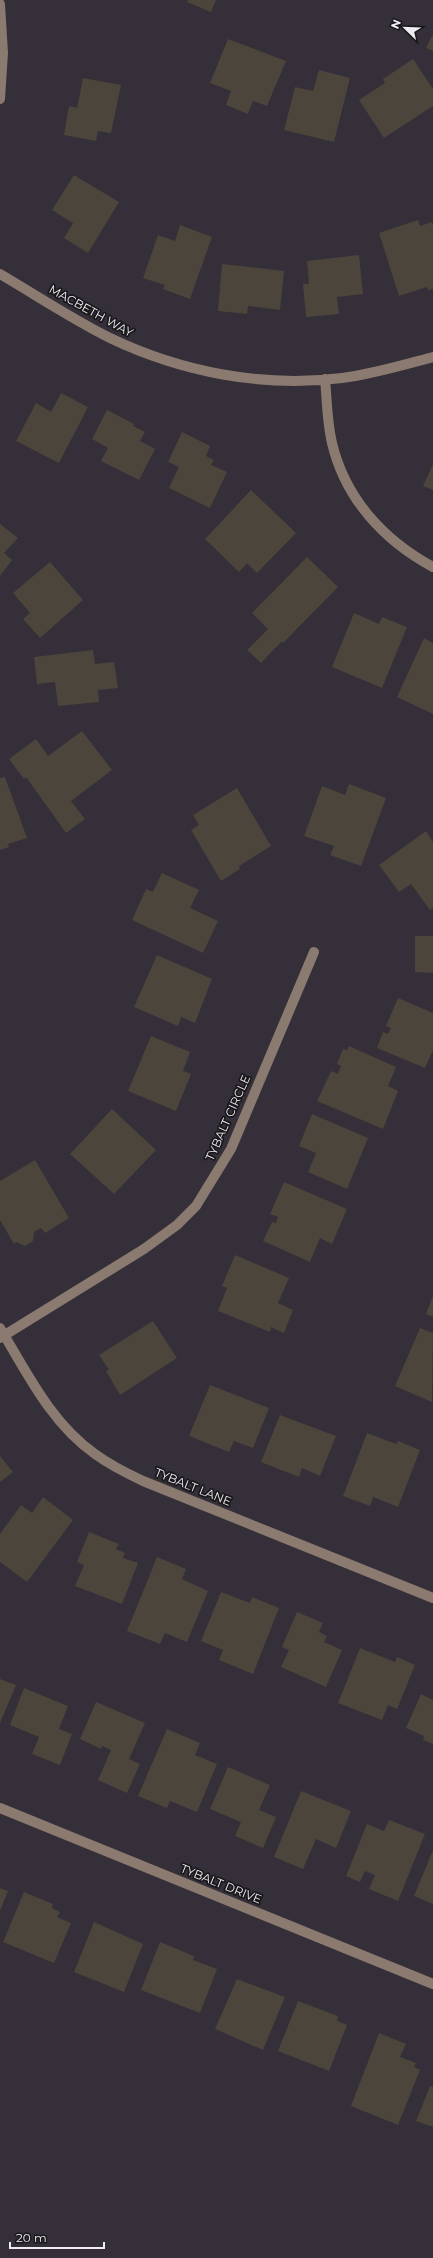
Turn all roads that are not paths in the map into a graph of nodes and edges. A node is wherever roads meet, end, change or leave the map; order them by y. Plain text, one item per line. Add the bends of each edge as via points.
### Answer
1 (0, 4) edge
2 (0, 99) edge
3 (0, 274) edge
4 (433, 357) edge
5 (325, 379) junction
6 (433, 566) edge
7 (314, 952) dead end
8 (2, 1334) edge
9 (433, 1598) edge
10 (0, 1808) edge
11 (433, 1984) edge

1 - 2 street via 3,53
3 - 5 street, MACBETH WAY via 91,328 164,360 244,377 296,381
4 - 5 street, MACBETH WAY via 355,375
5 - 6 street via 331,441 350,491 364,512 382,531 400,547
7 - 8 street, TYBALT CIRCLE via 226,1161 196,1206 177,1225 155,1241
8 - 9 street, TYBALT LANE via 56,1417 73,1436 105,1462 143,1481
10 - 11 street, TYBALT DRIVE

